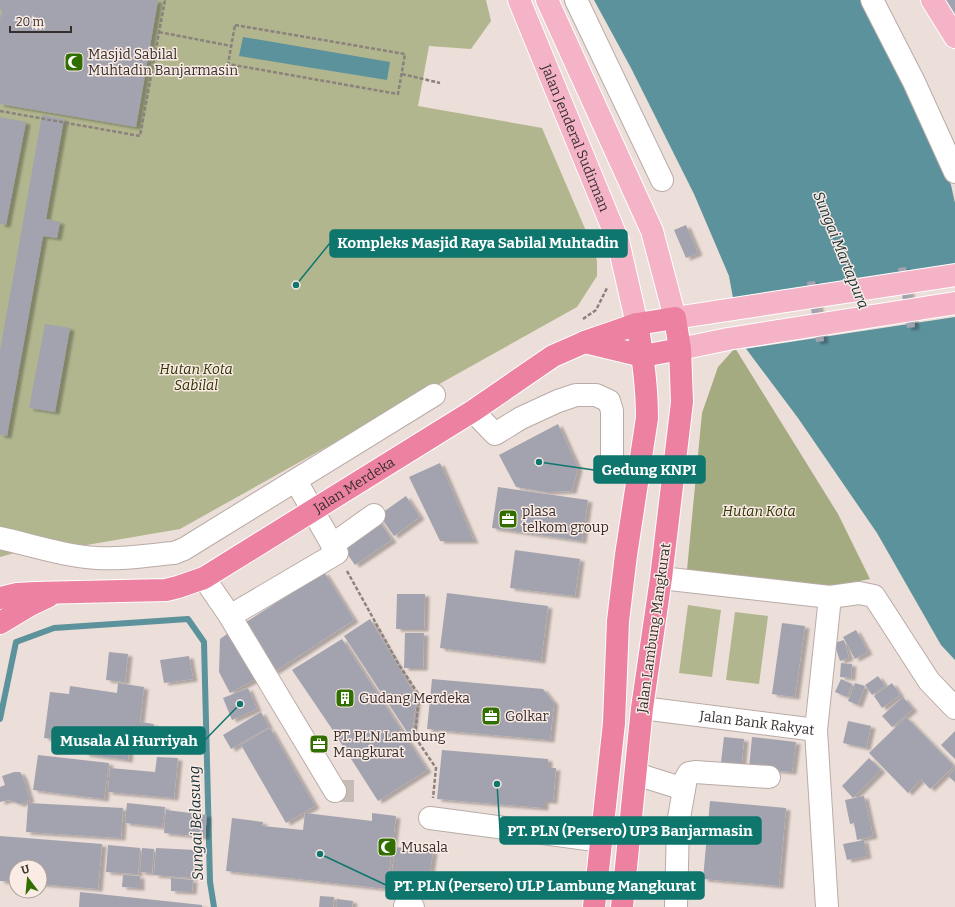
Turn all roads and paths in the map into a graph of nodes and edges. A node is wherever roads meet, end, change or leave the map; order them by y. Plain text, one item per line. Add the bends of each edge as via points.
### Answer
1 (165, 0) edge
2 (519, 0) edge
3 (548, 0) edge
4 (576, 0) edge
5 (872, 0) edge
6 (932, 0) edge
7 (159, 32) junction
8 (955, 37) edge
9 (231, 46) junction
10 (402, 74) junction
11 (440, 83) dead end
12 (0, 111) edge
13 (955, 172) edge
14 (662, 180) dead end
15 (955, 275) edge
16 (608, 284) dead end
17 (955, 302) edge
18 (675, 318) junction
19 (637, 324) junction
20 (581, 332) junction
21 (680, 350) junction
22 (643, 356) junction
23 (434, 395) dead end
24 (483, 421) junction
25 (639, 474) junction
26 (296, 481) junction
27 (313, 511) junction
28 (374, 515) dead end
29 (0, 538) edge
30 (334, 549) junction
31 (204, 578) junction
32 (661, 578) junction
33 (56, 593) junction
34 (0, 598) edge
35 (830, 598) junction
36 (223, 606) junction
37 (0, 623) edge
38 (951, 704) edge
39 (642, 708) junction
40 (816, 730) junction
41 (636, 774) junction
42 (769, 777) dead end
43 (684, 789) junction
44 (335, 791) dead end
45 (430, 818) joint
46 (630, 828) junction
47 (602, 841) junction
48 (594, 907) edge
49 (622, 907) edge
50 (676, 907) edge
51 (827, 907) edge

1 - 7 path
2 - 19 main road, Jalan Jenderal Sudirman via 618,241
3 - 18 main road, Jalan Jenderal Sudirman via 652,231
4 - 14 street
5 - 13 street via 914,82
6 - 8 main road
7 - 9 path
7 - 12 path via 140,136
9 - 10 path via 228,64 398,94
9 - 10 path via 235,25 405,54
10 - 11 path
15 - 18 main road
16 - 20 path via 596,310
17 - 21 main road via 728,339
18 - 19 highway, Jalan Merdeka
18 - 21 highway, Jalan Lambung Mangkurat
19 - 20 highway, Jalan Merdeka
19 - 22 highway, Jalan Lambung Mangkurat
20 - 22 highway via 618,351
20 - 24 highway, Jalan Merdeka
21 - 22 highway
21 - 32 highway, Jalan Lambung Mangkurat via 682,402
22 - 25 highway, Jalan Lambung Mangkurat via 647,418
23 - 26 street
24 - 25 street via 495,434 558,401 576,395 602,397 608,401 612,411 613,464
24 - 27 highway, Jalan Merdeka
25 - 47 highway, Jalan Lambung Mangkurat via 618,622 614,723
26 - 27 street
26 - 29 street via 174,553 97,558 62,553
27 - 30 street
27 - 31 highway, Jalan Merdeka
28 - 30 street
30 - 36 street
30 - 45 path via 399,665 419,695 415,737 436,768
31 - 33 highway, Jalan Merdeka via 166,590
31 - 36 street
32 - 35 street
32 - 39 highway, Jalan Lambung Mangkurat
33 - 34 highway, Jalan Merdeka via 17,594
33 - 37 highway via 30,604
35 - 38 street via 859,593 874,596 929,681
35 - 40 street
36 - 44 street
39 - 40 street, Jalan Bank Rakyat
39 - 41 highway, Jalan Lambung Mangkurat
40 - 51 street, Jalan Bank Rakyat
41 - 43 street
41 - 46 highway, Jalan Lambung Mangkurat
42 - 43 street via 695,772 688,775
43 - 50 street via 678,824
45 - 47 street via 542,832 541,848
46 - 47 highway
46 - 49 highway, Jalan Lambung Mangkurat
47 - 48 highway, Jalan Lambung Mangkurat

